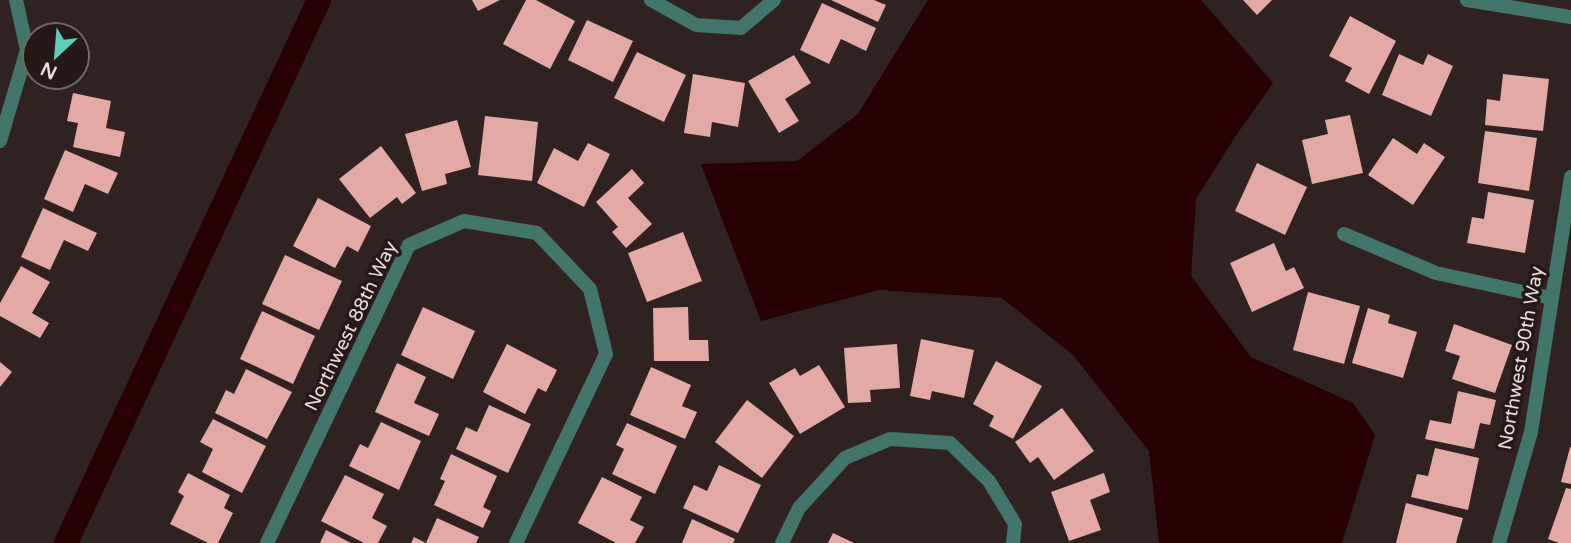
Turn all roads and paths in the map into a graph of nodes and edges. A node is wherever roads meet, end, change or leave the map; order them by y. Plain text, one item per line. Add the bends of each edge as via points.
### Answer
1 (16, 0) edge
2 (651, 0) edge
3 (774, 0) edge
4 (1467, 0) edge
5 (1571, 17) edge
6 (0, 141) edge
7 (1571, 177) edge
8 (1344, 234) dead end
9 (1551, 298) junction
10 (267, 543) edge
11 (516, 543) edge
12 (782, 543) edge
13 (1013, 543) edge
14 (1499, 543) edge

1 - 6 street via 27,50
2 - 3 street via 696,24 741,28
4 - 5 street
7 - 9 street, Northwest 90th Way
8 - 9 street via 1436,273
9 - 14 street, Northwest 90th Way via 1531,432
10 - 11 street, Northwest 88th Way via 409,245 464,221 537,233 590,289 606,354
12 - 13 street via 799,508 845,458 890,439 950,443 989,481 1015,524

